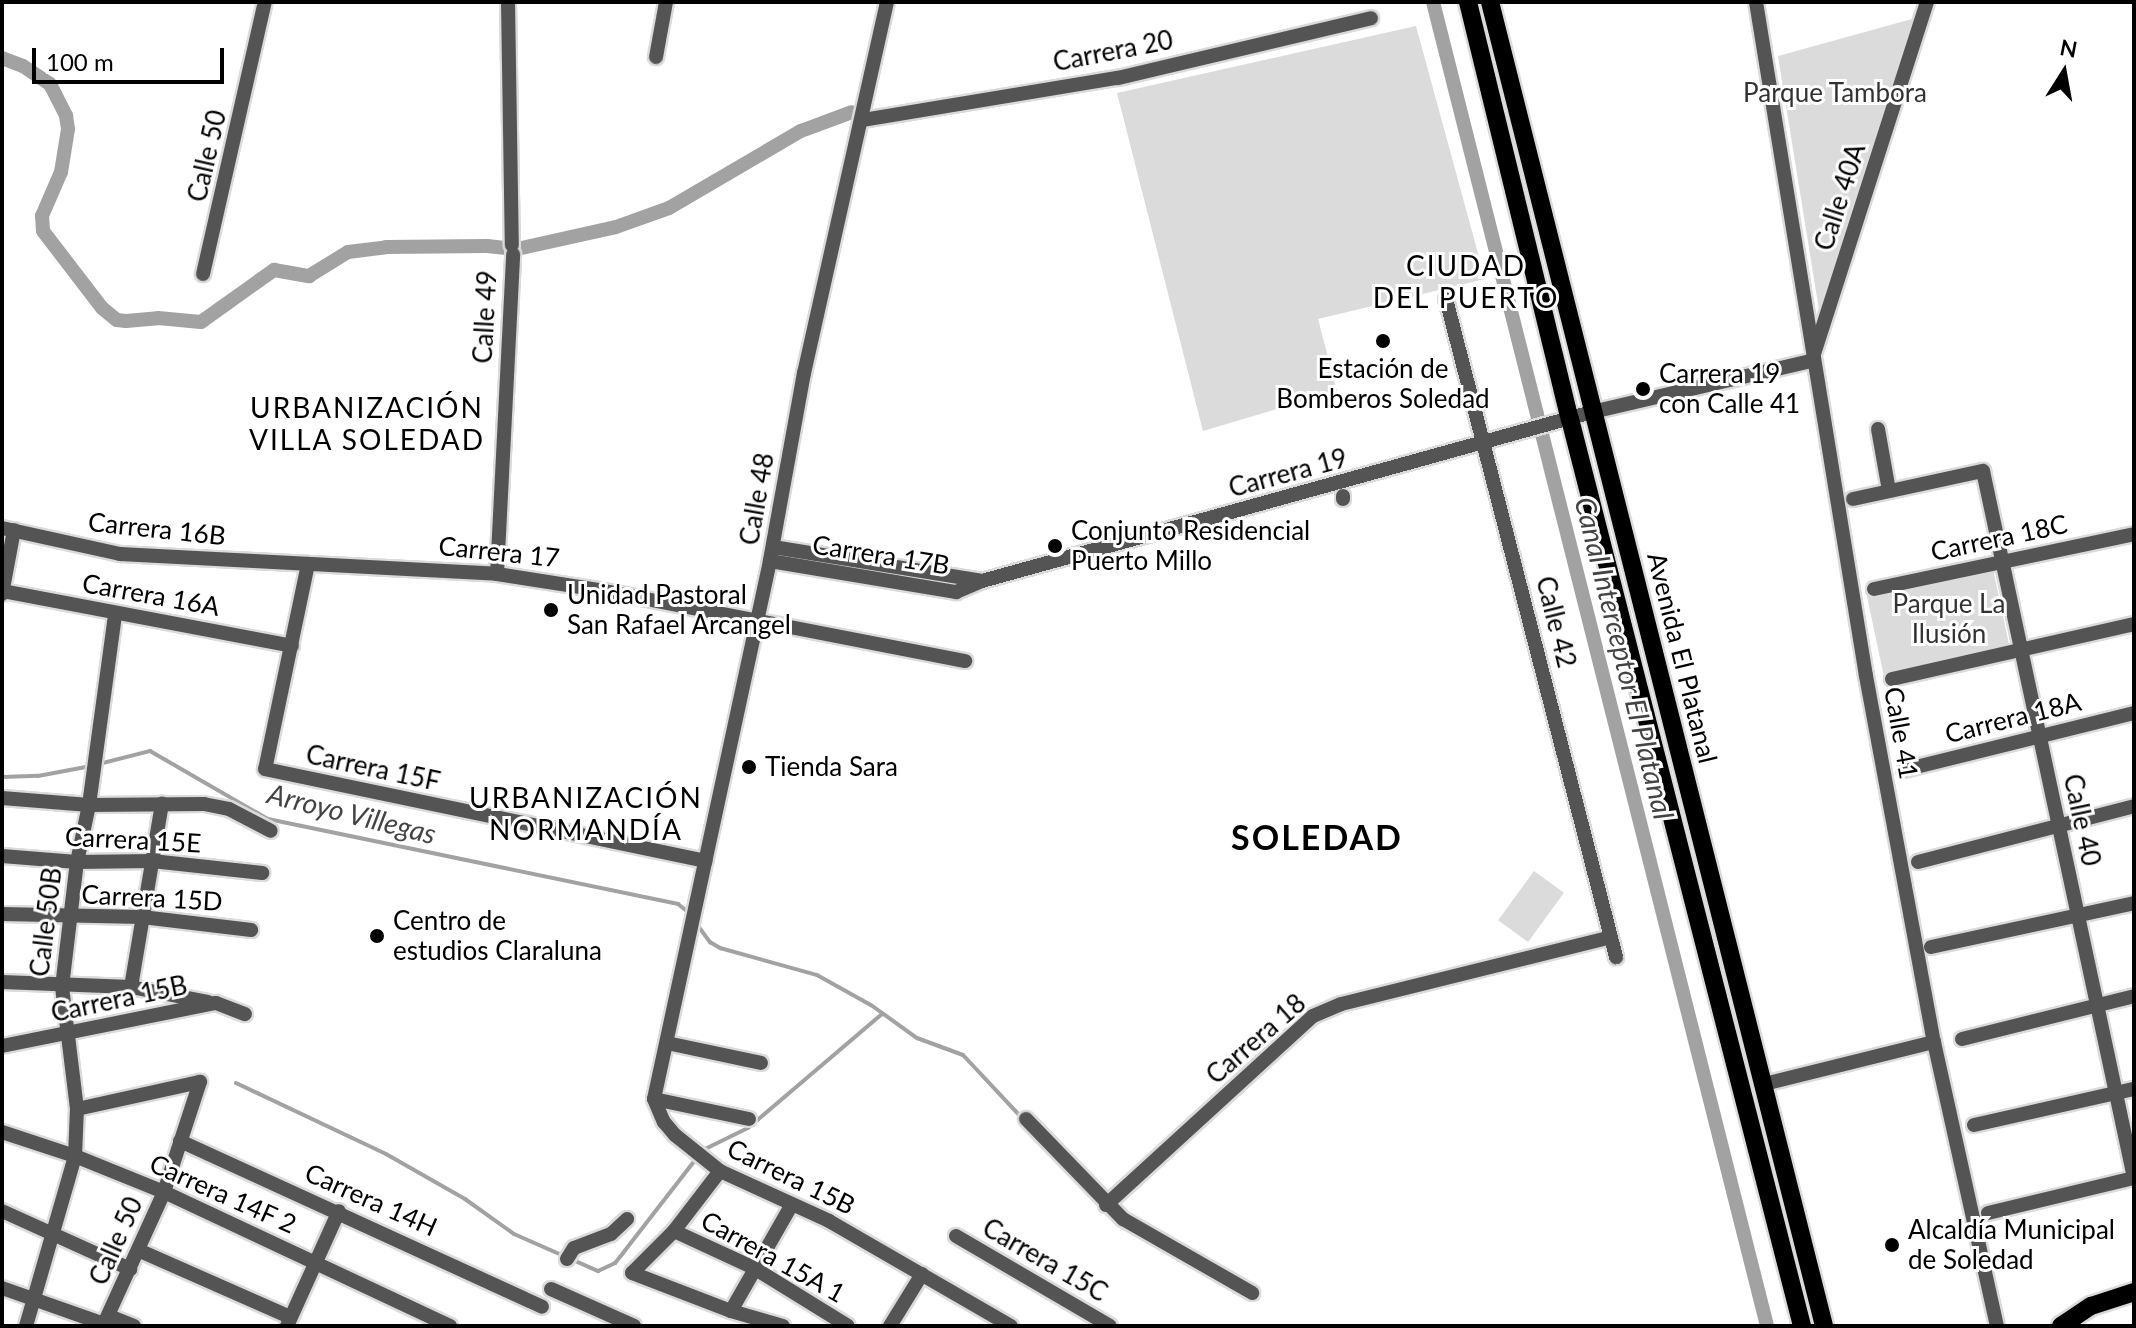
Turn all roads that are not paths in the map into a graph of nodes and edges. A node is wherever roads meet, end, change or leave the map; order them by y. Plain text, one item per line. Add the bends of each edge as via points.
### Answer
1 (265, 2) edge
2 (508, 2) edge
3 (666, 2) edge
4 (887, 2) edge
5 (1468, 2) edge
6 (1490, 2) edge
7 (1756, 2) edge
8 (1927, 2) edge
9 (1371, 18) dead end
10 (656, 57) dead end
11 (863, 118) junction
12 (203, 274) dead end
13 (1446, 299) dead end
14 (1812, 361) junction
15 (1592, 412) junction
16 (1565, 420) junction
17 (1878, 429) dead end
18 (1485, 442) junction
19 (1889, 491) junction
20 (1853, 499) dead end
21 (8, 529) edge
22 (2134, 534) edge
23 (771, 554) junction
24 (1999, 561) junction
25 (308, 564) junction
26 (497, 574) junction
27 (1874, 589) dead end
28 (2, 592) edge
29 (115, 614) junction
30 (757, 620) junction
31 (2134, 624) edge
32 (292, 646) junction
33 (2019, 649) junction
34 (965, 661) dead end
35 (1892, 679) dead end
36 (2134, 713) edge
37 (2039, 738) junction
38 (1904, 770) dead end
39 (2, 798) edge
40 (162, 804) junction
41 (89, 805) junction
42 (2134, 806) edge
43 (2058, 824) junction
44 (271, 831) dead end
45 (2, 856) edge
46 (152, 861) junction
47 (706, 861) junction
48 (77, 862) junction
49 (1918, 862) dead end
50 (262, 873) dead end
51 (2134, 903) edge
52 (2, 914) edge
53 (2078, 914) junction
54 (142, 917) junction
55 (72, 918) junction
56 (251, 930) dead end
57 (1611, 937) junction
58 (1931, 947) dead end
59 (1616, 957) dead end
60 (2, 982) edge
61 (62, 987) junction
62 (131, 987) junction
63 (2134, 996) edge
64 (216, 1003) junction
65 (2096, 1005) junction
66 (245, 1014) dead end
67 (66, 1035) junction
68 (1962, 1039) dead end
69 (1934, 1042) junction
70 (667, 1043) junction
71 (2, 1046) edge
72 (761, 1063) dead end
73 (1764, 1084) junction
74 (2134, 1089) edge
75 (2115, 1093) junction
76 (654, 1099) junction
77 (77, 1109) junction
78 (749, 1119) dead end
79 (1026, 1119) dead end
80 (1974, 1125) dead end
81 (2, 1132) edge
82 (180, 1141) junction
83 (75, 1156) junction
84 (720, 1171) junction
85 (2134, 1178) edge
86 (164, 1192) junction
87 (792, 1204) junction
88 (1106, 1205) junction
89 (2, 1211) edge
90 (339, 1211) junction
91 (1988, 1213) dead end
92 (627, 1219) dead end
93 (54, 1231) junction
94 (674, 1231) junction
95 (956, 1236) dead end
96 (138, 1250) junction
97 (567, 1259) dead end
98 (315, 1263) junction
99 (754, 1268) junction
100 (130, 1269) junction
101 (922, 1274) junction
102 (2, 1288) edge
103 (551, 1289) dead end
104 (2134, 1292) edge
105 (1252, 1293) dead end
106 (35, 1299) junction
107 (542, 1307) dead end
108 (731, 1311) junction
109 (105, 1322) edge
110 (288, 1322) edge
111 (26, 1326) edge
112 (134, 1326) edge
113 (450, 1326) edge
114 (634, 1326) edge
115 (783, 1326) edge
116 (848, 1326) edge
117 (890, 1326) edge
118 (1011, 1326) edge
119 (1110, 1326) edge
120 (1802, 1326) edge
121 (1824, 1326) edge
122 (1997, 1326) edge
123 (2061, 1326) edge

1 - 12 street, Calle 50
2 - 26 street, Calle 49 via 513,249
3 - 10 street
4 - 11 street, Calle 48
5 - 16 main road, Avenida El Platanal
6 - 15 main road, Avenida El Platanal
7 - 14 street, Calle 41 via 1794,219
8 - 14 street, Calle 40A
9 - 11 street, Carrera 20 via 1118,78
11 - 23 street, Calle 48 via 804,373
13 - 18 street, Calle 42
14 - 15 street, Carrera 19
14 - 69 street, Calle 41
15 - 16 street, Carrera 19
15 - 73 main road, Avenida El Platanal
16 - 18 street, Carrera 19
16 - 120 main road, Avenida El Platanal
17 - 19 street
18 - 23 street, Carrera 19 via 973,583
18 - 57 street, Calle 42
19 - 20 street
19 - 24 street, Calle 40 via 1983,471
21 - 25 street, Carrera 16B via 120,554
21 - 28 street
22 - 24 street, Carrera 18C
23 - 30 street, Calle 48
24 - 27 street, Carrera 18C
24 - 33 street, Calle 40
25 - 26 street, Carrera 17
25 - 32 street
26 - 30 street, Carrera 17
28 - 29 street, Carrera 16A
29 - 32 street, Carrera 16A
29 - 41 street, Calle 50B
30 - 34 street, Carrera 17
30 - 47 street, Calle 48
31 - 33 street
32 - 47 street, Carrera 15F via 265,769
33 - 35 street
33 - 37 street, Calle 40
36 - 37 street, Carrera 18A
37 - 38 street, Carrera 18A
37 - 43 street, Calle 40
39 - 41 street
40 - 41 street
40 - 44 street via 229,809
40 - 46 street
41 - 48 street, Calle 50B
42 - 43 street
43 - 49 street
43 - 53 street, Calle 40
45 - 48 street, Carrera 15E
46 - 48 street, Carrera 15E
46 - 50 street, Carrera 15E
46 - 54 street
47 - 70 street, Calle 48 via 697,925
48 - 55 street, Calle 50B
51 - 53 street
52 - 55 street, Carrera 15D
53 - 58 street
53 - 65 street, Calle 40
54 - 55 street, Carrera 15D
54 - 56 street, Carrera 15D
54 - 62 street
55 - 61 street, Calle 50B
57 - 59 street, Calle 42
57 - 88 street, Carrera 18 via 1341,1004 1313,1016
60 - 61 street
61 - 62 street
61 - 67 street, Calle 50B
62 - 64 street
63 - 65 street
64 - 66 street, Carrera 15B
64 - 67 street, Carrera 15B
65 - 68 street
65 - 75 street, Calle 40
67 - 71 street, Carrera 15B
67 - 77 street, Calle 50B
69 - 73 street
69 - 122 street, Calle 41
70 - 72 street
70 - 76 street, Calle 48
73 - 121 main road, Avenida El Platanal
74 - 75 street
75 - 80 street
75 - 85 street, Calle 40
76 - 78 street, Carrera 15B
76 - 84 street, Carrera 15B via 664,1122
77 - 82 street, Calle 50 via 200,1082
77 - 83 street, Calle 50B
79 - 88 street
81 - 83 street, Carrera 14F 2
82 - 86 street, Calle 50
82 - 90 street, Carrera 14H
83 - 86 street, Carrera 14F 2
83 - 93 street, Calle 50B
84 - 87 street, Carrera 15B
84 - 94 street
85 - 91 street
86 - 96 street, Calle 50
86 - 98 street, Carrera 14F 2
87 - 99 street
87 - 101 street, Carrera 15B
88 - 105 street
89 - 93 street
90 - 98 street
90 - 107 street, Carrera 14H
92 - 97 street via 611,1234 574,1248
93 - 100 street
93 - 106 street, Calle 50B
94 - 99 street, Carrera 15A 1
94 - 108 street via 632,1273
95 - 119 street, Carrera 15C
96 - 100 street, Calle 50
96 - 110 street
98 - 110 street
98 - 113 street, Carrera 14F 2
99 - 108 street
99 - 116 street, Carrera 15A 1
100 - 109 street, Calle 50
101 - 117 street
101 - 118 street, Carrera 15B
102 - 106 street
103 - 114 street
104 - 123 main road via 2091,1306
106 - 109 street
106 - 111 street, Calle 50B
108 - 115 street
109 - 112 street

